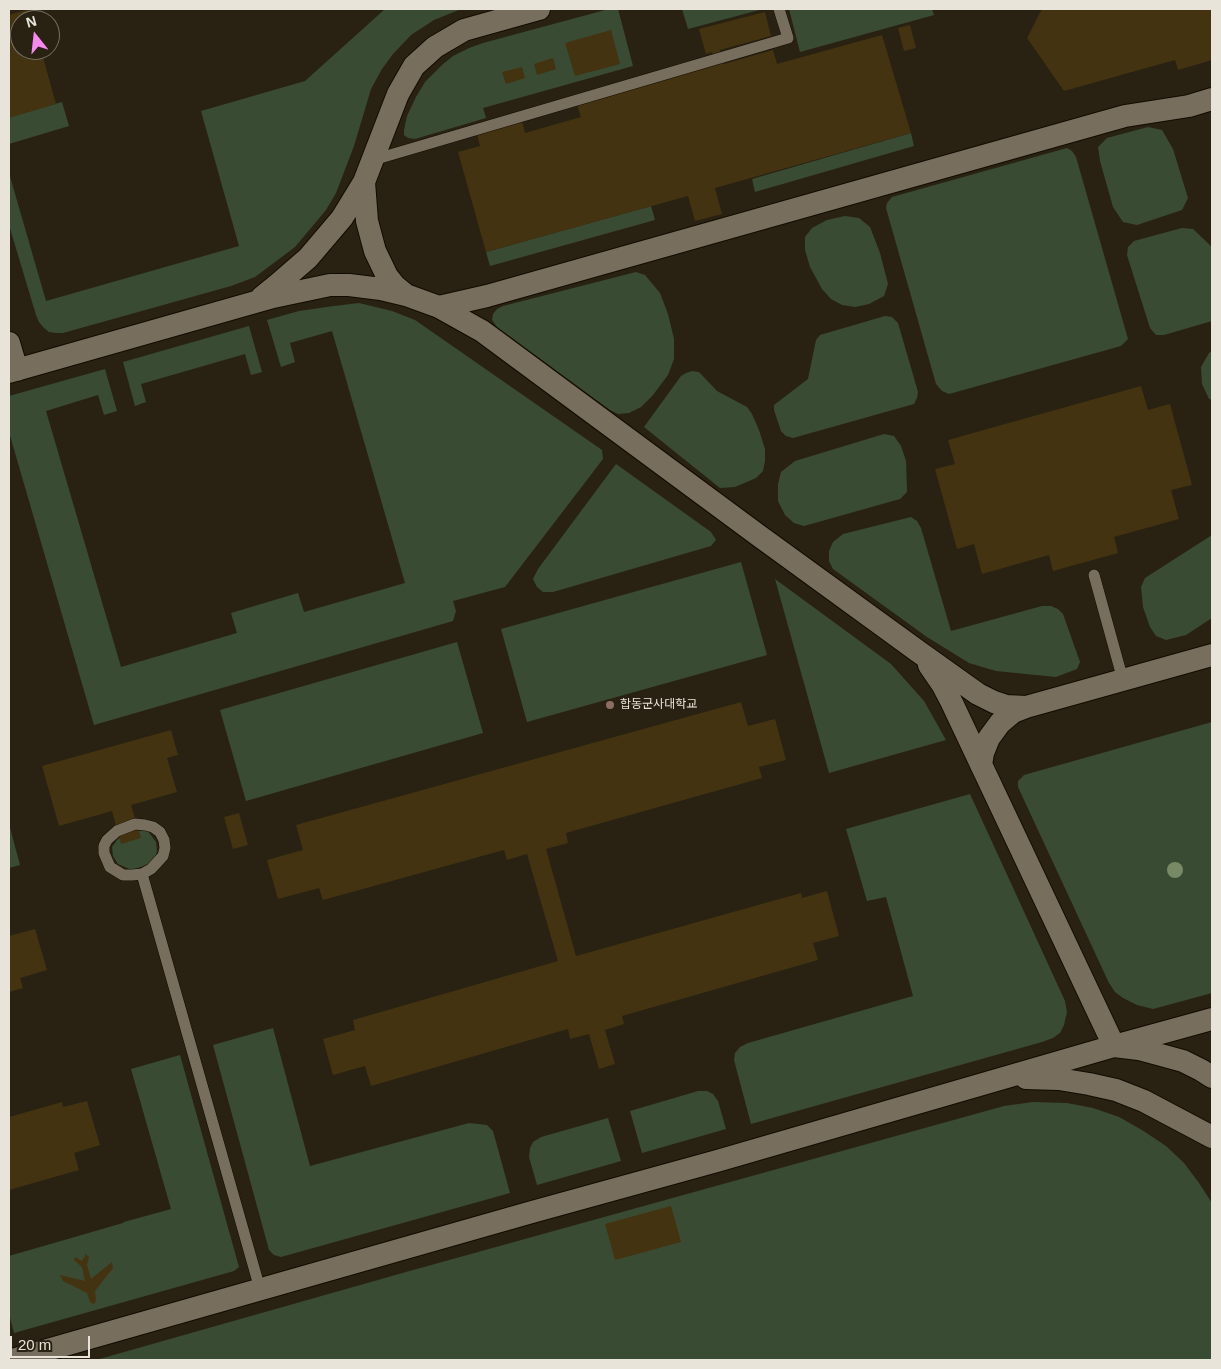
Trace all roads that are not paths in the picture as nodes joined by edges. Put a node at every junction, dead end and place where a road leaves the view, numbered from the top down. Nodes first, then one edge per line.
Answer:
1 (539, 9) edge
2 (779, 9) edge
3 (1212, 99) edge
4 (373, 160) junction
5 (364, 182) junction
6 (406, 295) junction
7 (487, 296) junction
8 (252, 303) junction
9 (439, 307) junction
10 (482, 332) junction
11 (9, 343) edge
12 (13, 371) edge
13 (1094, 575) dead end
14 (919, 652) junction
15 (1212, 655) edge
16 (1124, 680) junction
17 (1026, 707) junction
18 (981, 765) junction
19 (142, 874) junction
20 (1212, 1019) edge
21 (1114, 1046) junction
22 (1212, 1077) edge
23 (1002, 1078) junction
24 (1212, 1137) edge
25 (260, 1290) junction
26 (12, 1360) edge

1 - 4 street
2 - 4 lane
3 - 7 street
4 - 5 street
5 - 6 street
5 - 8 street
6 - 8 street
6 - 9 street
7 - 9 street
7 - 10 street
8 - 12 street
9 - 10 street
10 - 14 street
11 - 12 street
13 - 16 lane
14 - 17 street
14 - 18 street
15 - 16 street
16 - 17 street
17 - 18 street
18 - 21 street
19 - 19 lane
19 - 25 lane
20 - 21 street
21 - 22 street
21 - 23 street
23 - 24 street
23 - 25 street
25 - 26 street

